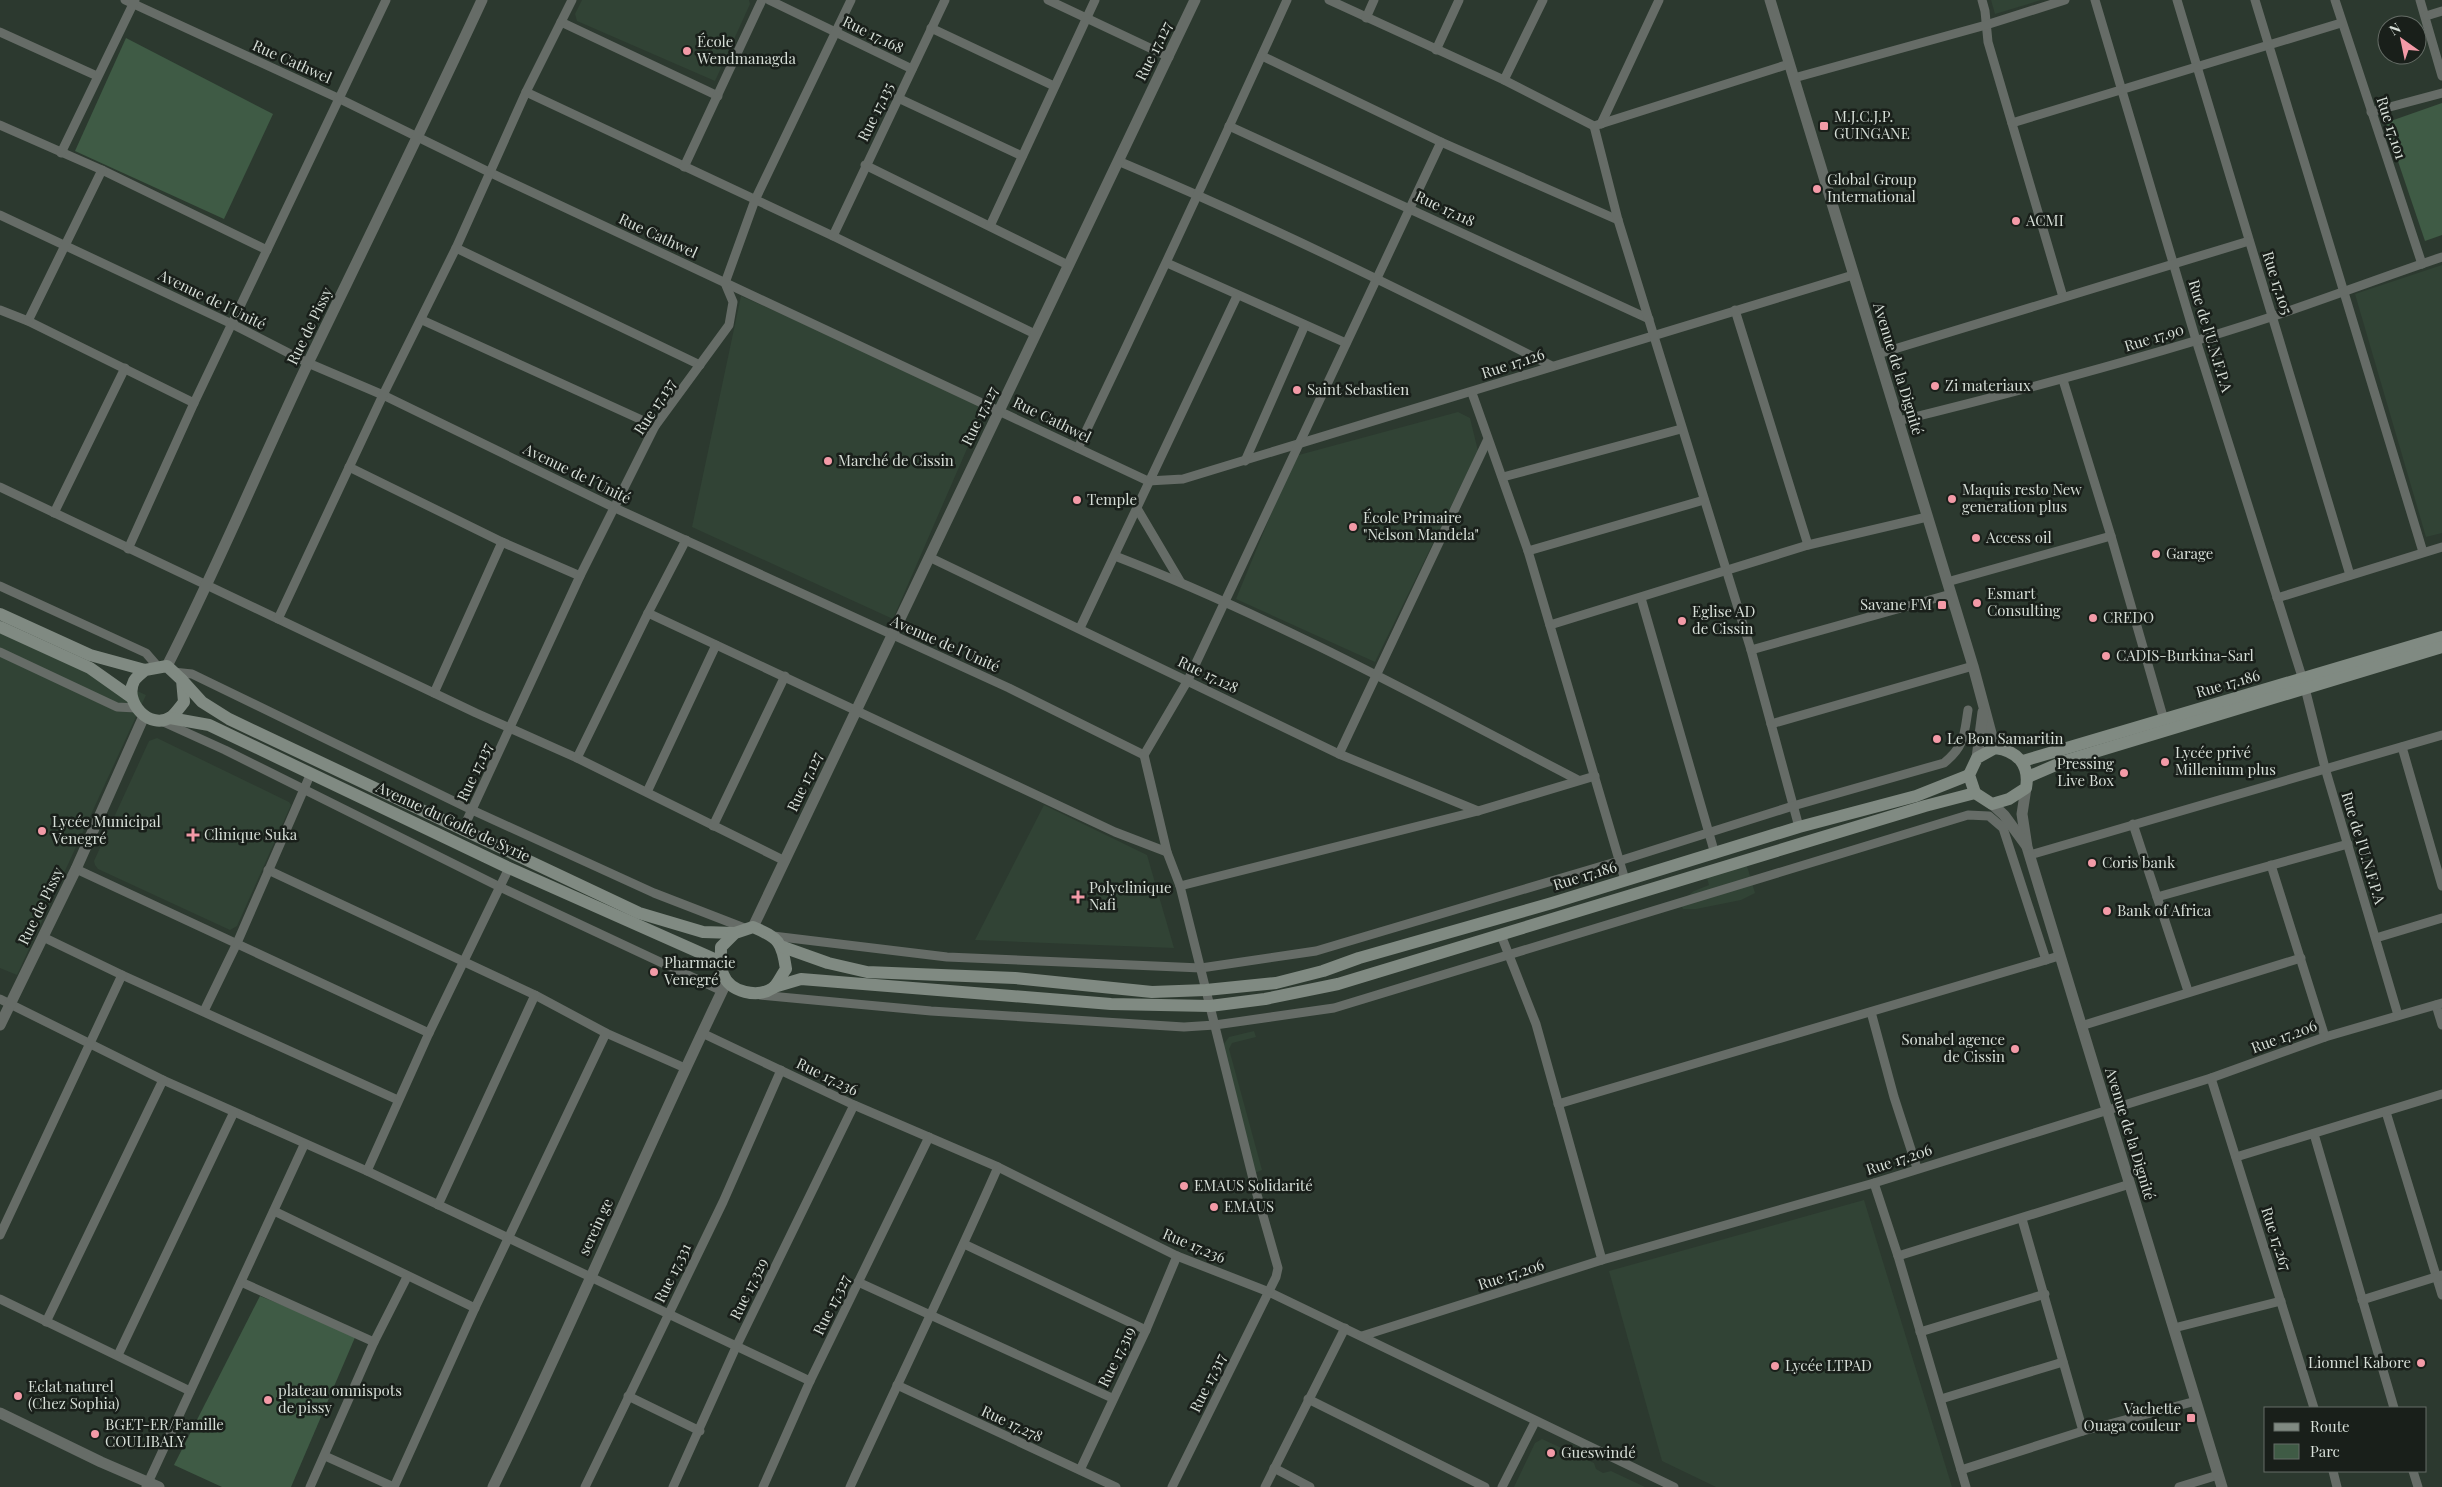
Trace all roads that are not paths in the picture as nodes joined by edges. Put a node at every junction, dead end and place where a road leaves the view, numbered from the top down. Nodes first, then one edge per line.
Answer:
1 (386, 0) edge
2 (482, 0) edge
3 (572, 0) edge
4 (762, 0) edge
5 (769, 0) edge
6 (851, 0) edge
7 (945, 0) edge
8 (1048, 0) edge
9 (1095, 0) edge
10 (1195, 0) edge
11 (1287, 0) edge
12 (1329, 0) edge
13 (1374, 0) edge
14 (1459, 0) edge
15 (1543, 0) edge
16 (1659, 0) edge
17 (1770, 0) edge
18 (1982, 0) edge
19 (2065, 0) edge
20 (2095, 0) edge
21 (2177, 0) edge
22 (2255, 0) edge
23 (2335, 0) edge
24 (2420, 0) edge
25 (131, 1) edge
26 (2442, 11) edge
27 (2426, 15) edge
28 (2427, 16) edge
29 (1086, 18) junction
30 (1366, 18) junction
31 (2427, 20) edge
32 (561, 22) junction
33 (2341, 22) junction
34 (1986, 25) junction
35 (931, 28) junction
36 (0, 32) edge
37 (835, 32) junction
38 (2268, 44) junction
39 (1436, 50) junction
40 (1262, 56) junction
41 (1168, 57) junction
42 (1790, 64) junction
43 (2197, 66) junction
44 (912, 69) junction
45 (97, 76) junction
46 (2442, 76) edge
47 (1794, 78) junction
48 (1504, 80) junction
49 (1054, 86) junction
50 (526, 92) junction
51 (2120, 92) junction
52 (2442, 93) edge
53 (718, 96) junction
54 (898, 98) junction
55 (340, 99) junction
56 (2371, 112) junction
57 (2012, 123) junction
58 (0, 125) edge
59 (1597, 125) junction
60 (1229, 126) junction
61 (418, 138) junction
62 (1441, 142) junction
63 (61, 153) junction
64 (1022, 156) junction
65 (1118, 161) junction
66 (865, 165) junction
67 (684, 167) junction
68 (102, 170) junction
69 (491, 173) junction
70 (1196, 194) junction
71 (755, 200) junction
72 (1410, 208) junction
73 (0, 215) edge
74 (1618, 220) junction
75 (990, 226) junction
76 (833, 236) junction
77 (2248, 241) junction
78 (64, 245) junction
79 (456, 248) junction
80 (267, 250) junction
81 (2442, 257) edge
82 (1167, 263) junction
83 (2174, 264) junction
84 (2422, 264) junction
85 (1068, 265) junction
86 (1853, 275) junction
87 (1378, 278) junction
88 (726, 282) junction
89 (2344, 291) junction
90 (1237, 296) junction
91 (2063, 297) junction
92 (0, 310) edge
93 (1735, 310) junction
94 (2273, 316) junction
95 (1648, 319) junction
96 (422, 320) junction
97 (28, 321) junction
98 (232, 324) junction
99 (1305, 326) junction
100 (1035, 334) junction
101 (1653, 337) junction
102 (2196, 340) junction
103 (1346, 343) junction
104 (1878, 354) junction
105 (308, 363) junction
106 (700, 365) junction
107 (1552, 366) junction
108 (125, 368) junction
109 (2063, 380) junction
110 (1472, 393) junction
111 (383, 395) junction
112 (194, 403) junction
113 (999, 410) junction
114 (1898, 421) junction
115 (655, 426) junction
116 (1681, 430) junction
117 (1487, 441) junction
118 (1298, 444) junction
119 (1078, 448) junction
120 (1245, 461) junction
121 (349, 467) junction
122 (1503, 477) junction
123 (1183, 479) joint
124 (1148, 481) junction
125 (0, 487) edge
126 (1704, 500) junction
127 (615, 508) junction
128 (1138, 510) junction
129 (54, 513) junction
130 (1927, 517) junction
131 (2111, 536) junction
132 (686, 540) junction
133 (502, 542) junction
134 (1808, 545) junction
135 (2442, 547) edge
136 (128, 549) junction
137 (1528, 551) junction
138 (2423, 552) junction
139 (1116, 556) junction
140 (929, 557) junction
141 (1726, 572) junction
142 (2350, 575) junction
143 (580, 576) junction
144 (1180, 581) junction
145 (1947, 582) junction
146 (0, 586) edge
147 (208, 586) junction
148 (1951, 594) junction
149 (1641, 598) junction
150 (2277, 598) junction
151 (1224, 602) junction
152 (648, 613) junction
153 (0, 614) edge
154 (278, 619) junction
155 (1550, 625) junction
156 (0, 626) edge
157 (1080, 628) junction
158 (892, 635) junction
159 (2442, 637) edge
160 (716, 645) junction
161 (2442, 647) edge
162 (1751, 650) junction
163 (0, 652) edge
164 (1973, 666) junction
165 (145, 670) junction
166 (170, 671) junction
167 (784, 676) junction
168 (1377, 676) junction
169 (1188, 680) junction
170 (2304, 684) junction
171 (434, 693) junction
172 (1983, 705) junction
173 (137, 707) junction
174 (856, 709) junction
175 (1968, 710) dead end
176 (164, 719) junction
177 (2164, 720) junction
178 (1771, 724) junction
179 (511, 728) junction
180 (2442, 735) edge
181 (1995, 748) junction
182 (2402, 748) junction
183 (1339, 754) junction
184 (1144, 755) junction
185 (577, 758) junction
186 (1977, 758) junction
187 (2023, 761) junction
188 (2325, 768) junction
189 (311, 773) junction
190 (1970, 775) junction
191 (1595, 776) junction
192 (1578, 780) junction
193 (2027, 782) junction
194 (304, 789) junction
195 (646, 792) junction
196 (1975, 793) junction
197 (1992, 804) junction
198 (1793, 806) junction
199 (472, 810) junction
200 (1478, 810) junction
201 (2132, 824) junction
202 (713, 826) junction
203 (1799, 826) junction
204 (462, 831) junction
205 (1708, 833) junction
206 (2348, 844) junction
207 (2028, 851) junction
208 (1167, 852) junction
209 (1715, 854) junction
210 (785, 861) junction
211 (1620, 861) junction
212 (2271, 865) junction
213 (509, 868) junction
214 (76, 869) junction
215 (268, 870) junction
216 (1625, 880) junction
217 (1180, 886) junction
218 (2442, 886) edge
219 (500, 887) junction
220 (2157, 897) junction
221 (2442, 918) edge
222 (745, 930) junction
223 (1501, 935) junction
224 (773, 936) junction
225 (43, 937) junction
226 (2376, 938) junction
227 (237, 943) junction
228 (783, 947) junction
229 (1506, 954) junction
230 (2059, 956) junction
231 (2302, 958) junction
232 (2046, 960) junction
233 (464, 962) junction
234 (721, 962) junction
235 (1201, 968) junction
236 (122, 975) junction
237 (725, 986) junction
238 (774, 987) junction
239 (1206, 990) junction
240 (2188, 991) junction
241 (535, 995) junction
242 (758, 995) junction
243 (5, 1001) edge
244 (2439, 1004) edge
245 (1210, 1006) junction
246 (204, 1011) junction
247 (1871, 1012) junction
248 (2398, 1015) junction
249 (0, 1025) edge
250 (1215, 1025) junction
251 (2442, 1025) edge
252 (2081, 1026) junction
253 (429, 1033) junction
254 (606, 1033) junction
255 (702, 1034) junction
256 (2325, 1037) junction
257 (91, 1043) junction
258 (685, 1068) junction
259 (782, 1070) junction
260 (2211, 1078) junction
261 (163, 1080) junction
262 (2442, 1094) edge
263 (398, 1100) junction
264 (1558, 1104) junction
265 (854, 1105) junction
266 (2107, 1110) junction
267 (234, 1112) junction
268 (2386, 1112) junction
269 (2314, 1134) junction
270 (928, 1137) junction
271 (304, 1145) junction
272 (2236, 1157) junction
273 (998, 1167) junction
274 (1917, 1168) junction
275 (367, 1171) junction
276 (1874, 1183) junction
277 (2130, 1184) junction
278 (438, 1205) junction
279 (274, 1211) junction
280 (2022, 1219) junction
281 (0, 1235) edge
282 (508, 1240) junction
283 (964, 1244) junction
284 (1178, 1256) junction
285 (1898, 1256) junction
286 (1602, 1260) junction
287 (2439, 1276) edge
288 (407, 1277) junction
289 (590, 1277) junction
290 (241, 1282) junction
291 (858, 1282) junction
292 (1269, 1292) junction
293 (2045, 1294) junction
294 (2442, 1295) edge
295 (0, 1299) edge
296 (2281, 1300) junction
297 (2362, 1300) junction
298 (475, 1308) junction
299 (929, 1314) junction
300 (667, 1315) junction
301 (46, 1322) junction
302 (1345, 1328) junction
303 (2174, 1328) junction
304 (1146, 1330) junction
305 (1920, 1332) junction
306 (1362, 1336) junction
307 (374, 1342) junction
308 (736, 1347) junction
309 (118, 1355) junction
310 (2063, 1362) junction
311 (810, 1381) junction
312 (898, 1385) junction
313 (190, 1391) junction
314 (628, 1396) junction
315 (1112, 1398) junction
316 (1308, 1399) junction
317 (1942, 1399) junction
318 (2196, 1400) junction
319 (2314, 1407) edge
320 (2394, 1407) edge
321 (0, 1413) edge
322 (1535, 1422) junction
323 (700, 1430) junction
324 (2083, 1431) junction
325 (325, 1456) junction
326 (1274, 1468) junction
327 (1080, 1470) junction
328 (1961, 1470) junction
329 (2333, 1472) edge
330 (2413, 1472) edge
331 (2218, 1475) junction
332 (147, 1484) edge
333 (160, 1487) edge
334 (310, 1487) edge
335 (394, 1487) edge
336 (494, 1487) edge
337 (585, 1487) edge
338 (673, 1487) edge
339 (763, 1487) edge
340 (850, 1487) edge
341 (1116, 1487) edge
342 (1172, 1487) edge
343 (1265, 1487) edge
344 (1310, 1487) edge
345 (1484, 1487) edge
346 (1502, 1487) edge
347 (1674, 1487) edge
348 (1966, 1487) edge
349 (2179, 1487) edge
350 (2222, 1487) edge
351 (2337, 1487) edge
352 (2418, 1487) edge

1 - 55 street
2 - 61 street, Rue de Pissy
3 - 32 street
4 - 53 street
5 - 37 street, Rue 17.168
6 - 37 street
7 - 35 street, Rue 17.135
8 - 29 street
9 - 29 street
10 - 41 street, Rue 17.127
11 - 40 street
12 - 30 street
13 - 30 street
14 - 39 street
15 - 48 street
16 - 59 street
17 - 42 street, Avenue de la Dignité
18 - 34 street
19 - 34 street
20 - 51 street, Rue de l'U.N.F.P.A
21 - 43 street, Rue 17.105
22 - 38 street
23 - 33 street, Rue 17.101
24 - 27 street
25 - 45 street
25 - 55 street, Rue Cathwel
26 - 28 street
29 - 41 street
29 - 49 street
30 - 39 street
31 - 46 street
32 - 50 street
32 - 53 street
33 - 38 street
33 - 56 street, Rue 17.101
34 - 47 street
34 - 57 street
35 - 44 street, Rue 17.135
35 - 49 street
36 - 45 street
37 - 44 street, Rue 17.168
37 - 71 street
38 - 43 street
38 - 89 street
39 - 48 street
40 - 60 street
40 - 62 street
41 - 65 street, Rue 17.127
42 - 47 street, Avenue de la Dignité
42 - 59 street
43 - 51 street
43 - 77 street, Rue 17.105
44 - 54 street, Rue 17.135
45 - 63 street
47 - 86 street, Avenue de la Dignité
48 - 59 street
49 - 64 street
50 - 67 street
50 - 69 street
51 - 57 street
51 - 83 street, Rue de l'U.N.F.P.A
52 - 56 street
53 - 67 street
54 - 64 street
54 - 66 street, Rue 17.135
55 - 61 street, Rue Cathwel
55 - 80 street
56 - 84 street, Rue 17.101
57 - 91 street
58 - 63 street
59 - 74 street
60 - 70 street
60 - 72 street, Rue 17.118
61 - 69 street, Rue Cathwel
61 - 105 street, Rue de Pissy
62 - 72 street
62 - 74 street
63 - 68 street
64 - 75 street
65 - 70 street
65 - 85 street, Rue 17.127
66 - 75 street
66 - 76 street, Rue 17.135
67 - 71 street
68 - 78 street
68 - 80 street
69 - 79 street
69 - 88 street, Rue Cathwel
70 - 82 street
70 - 87 street
71 - 76 street
71 - 88 street
72 - 87 street
72 - 95 street, Rue 17.118
73 - 78 street, Avenue de l´Unité
74 - 95 street
75 - 85 street
76 - 100 street
77 - 83 street
77 - 94 street, Rue 17.105
78 - 97 street
78 - 98 street, Avenue de l´Unité
79 - 96 street
79 - 106 street
80 - 98 street
81 - 84 street, Rue 17.90
82 - 90 street
82 - 119 street
83 - 91 street
83 - 102 street, Rue de l'U.N.F.P.A
84 - 89 street, Rue 17.90
85 - 100 street, Rue 17.127
86 - 93 street, Rue 17.126
86 - 104 street, Avenue de la Dignité
87 - 103 street
87 - 107 street
88 - 106 street, Rue 17.137
88 - 113 street, Rue Cathwel
89 - 94 street, Rue 17.90
89 - 138 street
90 - 99 street
90 - 124 street
91 - 104 street
92 - 97 street
93 - 101 street, Rue 17.126
93 - 134 street
94 - 102 street, Rue 17.90
94 - 142 street, Rue 17.105
95 - 101 street
96 - 111 street
96 - 115 street
97 - 108 street
98 - 105 street, Avenue de l´Unité
98 - 112 street
99 - 103 street
99 - 120 street
100 - 113 street, Rue 17.127
101 - 107 street, Rue 17.126
101 - 116 street
102 - 109 street, Rue 17.90
102 - 150 street, Rue de l'U.N.F.P.A
103 - 118 street
104 - 114 street, Avenue de la Dignité
105 - 111 street, Avenue de l´Unité
105 - 147 street, Rue de Pissy
106 - 115 street, Rue 17.137
107 - 110 street, Rue 17.126
108 - 112 street
108 - 129 street
109 - 114 street, Rue 17.90
109 - 131 street
110 - 117 street
110 - 118 street, Rue 17.126
111 - 121 street
111 - 127 street, Avenue de l´Unité
112 - 136 street
113 - 119 street, Rue Cathwel
113 - 140 street, Rue 17.127
114 - 130 street, Avenue de la Dignité
115 - 127 street, Rue 17.137
116 - 122 street
116 - 126 street
117 - 122 street
117 - 168 street
118 - 120 street, Rue 17.126
118 - 151 street
119 - 124 street, Rue Cathwel
120 - 123 street, Rue 17.126
121 - 133 street
121 - 154 street
122 - 137 street
123 - 124 street, Rue Cathwel
124 - 128 street
125 - 129 street
126 - 137 street
126 - 141 street
127 - 132 street, Avenue de l´Unité
127 - 143 street, Rue 17.137
128 - 139 street
128 - 144 street
129 - 136 street
130 - 134 street
130 - 145 street, Avenue de la Dignité
131 - 145 street
131 - 177 street
132 - 152 street
132 - 158 street, Avenue de l´Unité
133 - 143 street
133 - 171 street
134 - 141 street
135 - 138 street
136 - 147 street
137 - 155 street
138 - 142 street
139 - 144 street
139 - 157 street
140 - 157 street, Rue 17.128
140 - 158 street, Rue 17.127
141 - 149 street
141 - 162 street
142 - 150 street
143 - 179 street, Rue 17.137
144 - 151 street
145 - 148 street, Avenue de la Dignité
146 - 166 street
147 - 154 street
147 - 166 street, Rue de Pissy
148 - 162 street
148 - 164 street, Avenue de la Dignité
149 - 155 street
149 - 205 street
150 - 170 street, Rue de l'U.N.F.P.A
151 - 168 street
151 - 169 street
152 - 160 street
152 - 185 street
153 - 165 main road
154 - 171 street
155 - 191 street
156 - 173 main road
157 - 169 street, Rue 17.128
158 - 174 street, Rue 17.127
158 - 184 street, Avenue de l´Unité
159 - 170 main road, Rue 17.186
160 - 167 street
160 - 195 street
161 - 170 main road
162 - 178 street
163 - 173 street
164 - 172 street, Avenue de la Dignité
164 - 178 street
165 - 166 main road
165 - 173 main road
166 - 176 main road
166 - 199 street
166 - 204 main road
167 - 174 street
167 - 202 street
168 - 183 street
168 - 192 street
169 - 183 street, Rue 17.128
169 - 184 street
170 - 177 main road, Rue 17.186
170 - 188 street, Rue de l'U.N.F.P.A
170 - 193 main road
171 - 179 street
172 - 181 street, Avenue de la Dignité
172 - 186 street
173 - 176 main road
173 - 214 street, Rue de Pissy
174 - 208 street
174 - 210 street, Rue 17.127
175 - 198 street
176 - 189 main road, Avenue du Golfe de Syrie
176 - 194 street
177 - 187 main road, Rue 17.186
178 - 198 street
179 - 185 street
179 - 199 street, Rue 17.137
180 - 182 street
181 - 186 main road
181 - 187 main road
182 - 188 street
182 - 218 street
183 - 200 street, Rue 17.128
184 - 208 street, Rue 17.317
185 - 195 street
186 - 190 main road
187 - 193 main road
188 - 201 street
188 - 206 street, Rue de l'U.N.F.P.A
189 - 194 street
189 - 213 main road, Avenue du Golfe de Syrie
190 - 196 main road
190 - 203 main road, Rue 17.186
191 - 192 street
191 - 211 street
192 - 200 street
193 - 197 main road
193 - 207 street, Avenue de la Dignité
194 - 215 street
194 - 219 street
195 - 202 street
196 - 197 main road
196 - 223 main road
197 - 207 street
198 - 203 street
198 - 205 street
199 - 204 street, Rue 17.137
199 - 222 street
200 - 217 street
201 - 207 street
201 - 220 street
202 - 210 street
203 - 209 main road, Rue 17.186
204 - 222 main road
205 - 209 street
205 - 211 street
206 - 212 street
206 - 226 street, Rue de l'U.N.F.P.A
207 - 230 street, Avenue de la Dignité
208 - 217 street, Rue 17.317
209 - 216 main road, Rue 17.186
210 - 222 street, Rue 17.127
211 - 216 street
211 - 235 street
212 - 220 street
212 - 231 street
213 - 219 street
213 - 234 main road, Avenue du Golfe de Syrie
214 - 225 street, Rue de Pissy
214 - 227 street
215 - 227 street
215 - 233 street
216 - 239 main road, Rue 17.186
217 - 235 street, Rue 17.317
219 - 233 street
219 - 237 street
220 - 240 street
221 - 226 street
222 - 224 main road
222 - 234 main road
223 - 229 street
223 - 245 main road
224 - 228 main road
224 - 235 street
225 - 236 street
225 - 243 street, Rue de Pissy
226 - 248 street, Rue de l'U.N.F.P.A
227 - 246 street
227 - 253 street
228 - 238 main road
228 - 239 main road, Rue 17.186
229 - 232 street
229 - 250 street
229 - 264 street
230 - 232 street
230 - 252 street, Avenue de la Dignité
231 - 240 street
231 - 256 street
232 - 247 street
233 - 241 street
233 - 253 street
234 - 237 main road
235 - 239 street, Rue 17.317
236 - 246 street
236 - 257 street
237 - 242 main road
237 - 255 street, serein ge
238 - 242 main road
238 - 245 main road
239 - 245 street, Rue 17.317
240 - 252 street
241 - 254 street
241 - 278 street
242 - 250 street
243 - 249 street, Rue de Pissy
243 - 257 street
244 - 248 street, Rue 17.206
244 - 251 street
245 - 250 street, Rue 17.317
246 - 263 street
247 - 264 street
247 - 274 street
248 - 256 street, Rue 17.206
250 - 292 street, Rue 17.317
252 - 266 street, Avenue de la Dignité
253 - 263 street
254 - 258 street
254 - 282 street
255 - 258 street, serein ge
255 - 259 street, Rue 17.236
256 - 260 street, Rue 17.206
257 - 261 street
257 - 281 street
258 - 289 street, serein ge
259 - 265 street, Rue 17.236
259 - 300 street, Rue 17.331
260 - 266 street, Rue 17.206
260 - 272 street, Rue 17.267
261 - 267 street
261 - 301 street
262 - 268 street
263 - 275 street
264 - 286 street
265 - 270 street, Rue 17.236
265 - 308 street, Rue 17.329
266 - 274 street, Rue 17.206
266 - 277 street, Avenue de la Dignité
267 - 271 street
267 - 309 street
268 - 269 street
268 - 287 street
269 - 272 street
269 - 297 street
270 - 273 street, Rue 17.236
270 - 291 street, Rue 17.327
271 - 275 street
271 - 279 street
272 - 296 street, Rue 17.267
273 - 283 street
273 - 284 street, Rue 17.236
274 - 276 street, Rue 17.206
275 - 278 street
276 - 285 street
276 - 286 street, Rue 17.206
277 - 280 street
277 - 303 street, Avenue de la Dignité
278 - 282 street
279 - 288 street
279 - 290 street
280 - 285 street
280 - 293 street
282 - 289 street
282 - 298 street
283 - 299 street
283 - 304 street
284 - 292 street, Rue 17.236
284 - 304 street, Rue 17.319
285 - 305 street
286 - 306 street, Rue 17.206
287 - 294 street
287 - 297 street
288 - 298 street
288 - 307 street
289 - 300 street
289 - 336 street, serein ge
290 - 307 street
290 - 313 street
291 - 299 street
291 - 311 street, Rue 17.327
292 - 302 street, Rue 17.236
292 - 342 street, Rue 17.317
293 - 305 street
293 - 310 street
295 - 301 street
296 - 303 street
296 - 319 street, Rue 17.267
297 - 320 street
298 - 335 street
299 - 312 street
299 - 315 street
300 - 308 street
300 - 314 street, Rue 17.331
301 - 309 street
302 - 306 street, Rue 17.236
302 - 316 street
303 - 318 street, Avenue de la Dignité
304 - 315 street, Rue 17.319
305 - 317 street
306 - 322 street, Rue 17.236
307 - 325 street
308 - 311 street
308 - 323 street, Rue 17.329
309 - 313 street
310 - 317 street
310 - 324 street
311 - 339 street, Rue 17.327
312 - 327 street, Rue 17.278
312 - 340 street
313 - 332 street
314 - 323 street
314 - 337 street, Rue 17.331
315 - 327 street, Rue 17.319
316 - 326 street
316 - 345 street
317 - 328 street
318 - 324 street
318 - 331 street, Avenue de la Dignité
321 - 332 street
322 - 346 street
322 - 347 street, Rue 17.236
323 - 338 street, Rue 17.329
324 - 328 street
325 - 334 street
325 - 335 street
326 - 343 street
326 - 344 street
327 - 341 street, Rue 17.278
328 - 348 street
329 - 351 street
330 - 352 street
331 - 349 street
331 - 350 street, Avenue de la Dignité
332 - 333 street

